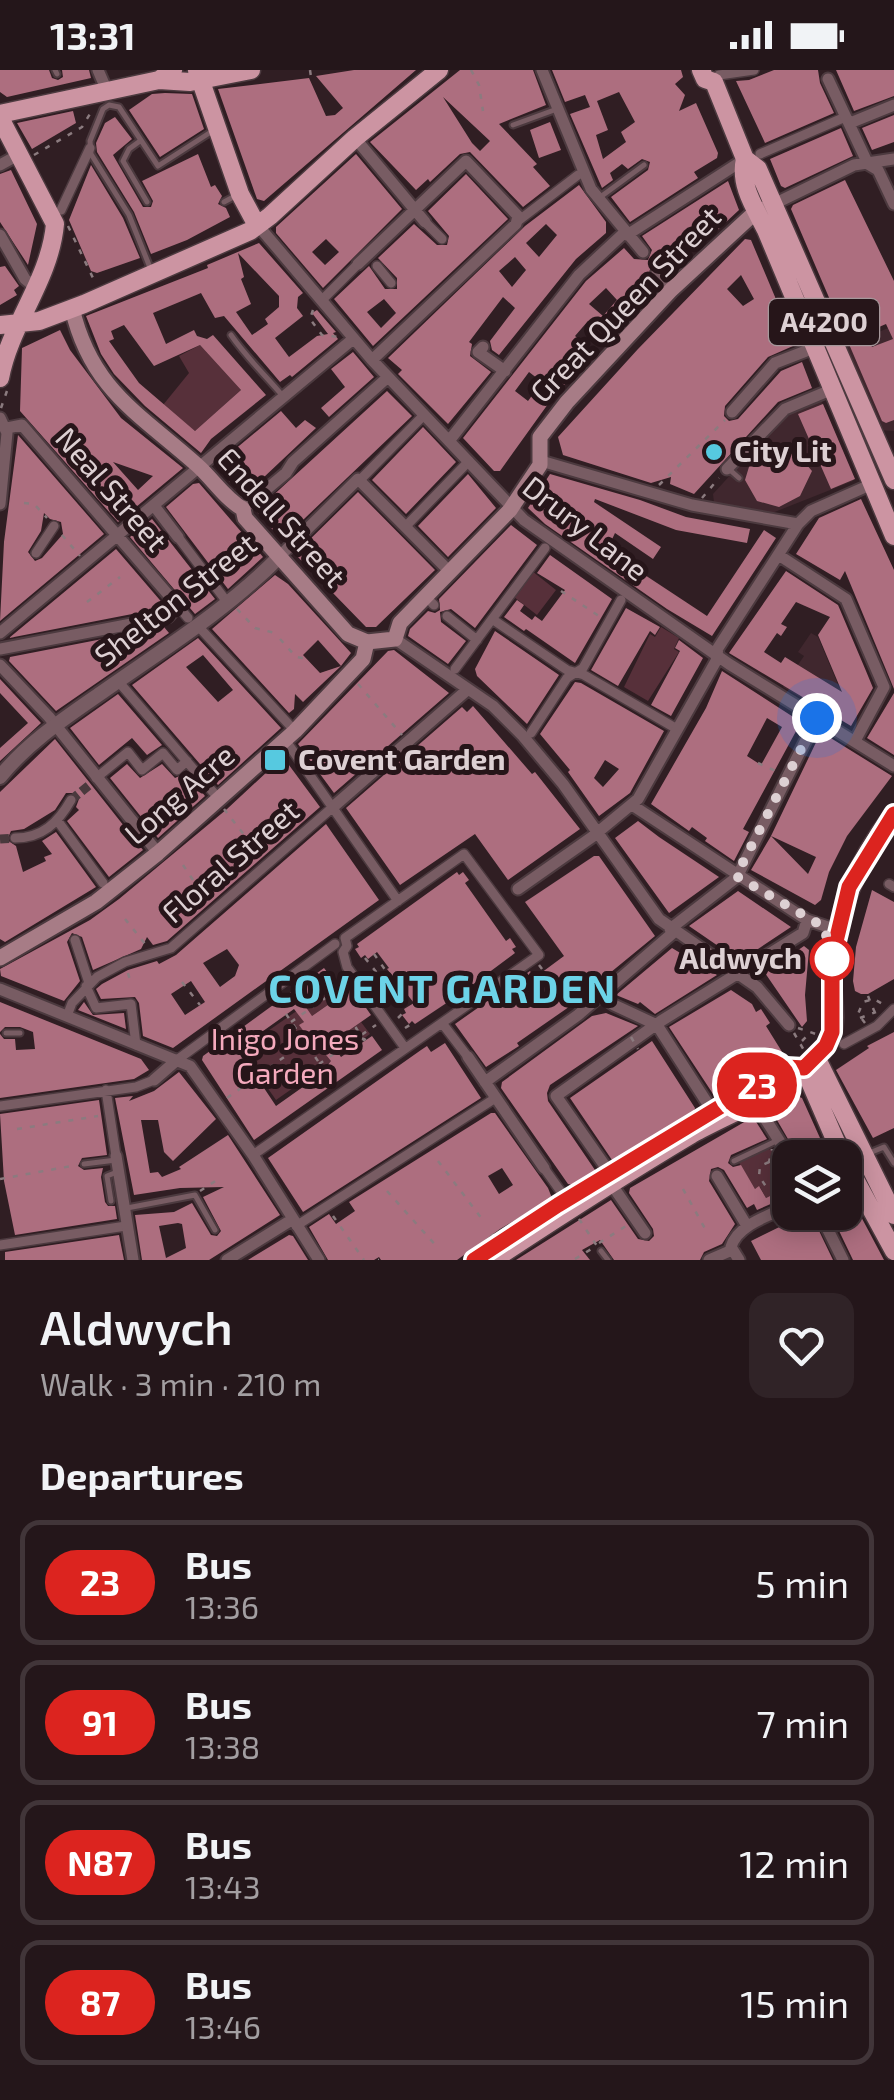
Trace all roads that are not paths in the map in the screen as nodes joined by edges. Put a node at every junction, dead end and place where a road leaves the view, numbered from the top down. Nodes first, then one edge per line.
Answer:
1 (98, 70) edge
2 (251, 70) edge
3 (439, 70) edge
4 (542, 70) edge
5 (754, 70) edge
6 (198, 74) edge
7 (713, 74) edge
8 (166, 75) edge
9 (826, 75) edge
10 (424, 77) edge
11 (108, 98) junction
12 (894, 104) edge
13 (557, 109) junction
14 (846, 120) junction
15 (4, 125) edge
16 (513, 125) dead end
17 (217, 128) junction
18 (355, 138) junction
19 (140, 142) junction
20 (90, 148) junction
21 (26, 155) junction
22 (753, 157) junction
23 (894, 159) edge
24 (868, 164) junction
25 (0, 165) edge
26 (644, 165) dead end
27 (578, 175) dead end
28 (599, 198) junction
29 (147, 202) dead end
30 (894, 204) edge
31 (413, 208) junction
32 (764, 209) junction
33 (61, 210) road end
34 (425, 222) joint
35 (518, 222) junction
36 (251, 226) junction
37 (626, 234) junction
38 (0, 235) edge
39 (442, 239) dead end
40 (643, 252) dead end
41 (362, 260) junction
42 (377, 266) joint
43 (657, 272) dead end
44 (154, 274) junction
45 (391, 283) dead end
46 (36, 288) junction
47 (671, 290) junction
48 (324, 298) dead end
49 (70, 303) junction
50 (21, 323) junction
51 (0, 324) edge
52 (231, 335) dead end
53 (351, 337) junction
54 (824, 344) junction
55 (478, 349) dead end
56 (372, 360) junction
57 (505, 371) junction
58 (388, 377) junction
59 (0, 378) edge
60 (833, 389) junction
61 (284, 398) junction
62 (732, 412) dead end
63 (422, 418) dead end
64 (3, 423) edge
65 (886, 438) edge
66 (449, 441) junction
67 (541, 461) junction
68 (470, 462) junction
69 (204, 463) junction
70 (727, 469) joint
71 (739, 478) dead end
72 (360, 480) junction
73 (894, 480) edge
74 (872, 484) junction
75 (0, 504) edge
76 (155, 506) junction
77 (512, 507) junction
78 (243, 509) junction
79 (894, 516) edge
80 (798, 524) junction
81 (54, 526) dead end
82 (406, 526) junction
83 (118, 536) junction
84 (894, 536) edge
85 (178, 537) joint
86 (545, 548) dead end
87 (36, 553) dead end
88 (279, 556) junction
89 (780, 556) junction
90 (451, 573) junction
91 (621, 600) dead end
92 (178, 606) junction
93 (234, 609) junction
94 (448, 616) dead end
95 (492, 618) junction
96 (197, 626) junction
97 (0, 632) edge
98 (395, 639) junction
99 (476, 640) junction
100 (367, 642) junction
101 (0, 648) edge
102 (717, 655) junction
103 (0, 665) edge
104 (455, 669) dead end
105 (576, 674) junction
106 (118, 681) junction
107 (467, 690) junction
108 (817, 718) junction
109 (55, 726) junction
110 (677, 729) junction
111 (531, 733) dead end
112 (290, 736) junction
113 (854, 741) junction
114 (172, 744) junction
115 (163, 753) junction
116 (186, 761) junction
117 (894, 766) edge
118 (0, 777) edge
119 (95, 780) junction
120 (219, 799) junction
121 (71, 800) tunnel mouth
122 (632, 806) junction
123 (333, 807) junction
124 (894, 814) edge
125 (57, 820) junction
126 (598, 832) junction
127 (16, 838) tunnel mouth
128 (158, 852) junction
129 (736, 876) junction
130 (106, 888) junction
131 (518, 890) joint
132 (398, 901) junction
133 (500, 902) junction
134 (807, 920) junction
135 (72, 930) junction
136 (837, 930) junction
137 (672, 931) junction
138 (0, 958) edge
139 (336, 962) dead end
140 (737, 973) junction
141 (88, 985) junction
142 (0, 990) edge
143 (600, 995) junction
144 (887, 1013) edge
145 (67, 1016) junction
146 (442, 1024) junction
147 (657, 1025) junction
148 (794, 1028) road end
149 (6, 1033) dead end
150 (20, 1033) dead end
151 (831, 1037) junction
152 (136, 1045) junction
153 (404, 1048) junction
154 (468, 1057) joint
155 (177, 1060) junction
156 (810, 1062) junction
157 (154, 1080) joint
158 (486, 1082) junction
159 (106, 1090) junction
160 (494, 1099) junction
161 (754, 1100) junction
162 (0, 1106) edge
163 (713, 1112) junction
164 (777, 1140) edge
165 (844, 1140) edge
166 (772, 1145) edge
167 (862, 1153) tunnel mouth
168 (253, 1154) junction
169 (734, 1161) dead end
170 (117, 1162) junction
171 (894, 1163) edge
172 (84, 1164) road end
173 (544, 1168) joint
174 (862, 1169) tunnel mouth
175 (718, 1176) dead end
176 (611, 1179) junction
177 (862, 1179) edge
178 (564, 1196) dead end
179 (111, 1201) dead end
180 (892, 1206) edge
181 (124, 1208) junction
182 (772, 1214) edge
183 (294, 1222) junction
184 (126, 1226) junction
185 (747, 1226) junction
186 (215, 1230) dead end
187 (828, 1230) edge
188 (646, 1233) dead end
189 (892, 1242) edge
190 (0, 1245) edge
191 (495, 1246) edge
192 (597, 1246) road end
193 (736, 1255) edge
194 (133, 1260) edge
195 (227, 1260) edge
196 (319, 1260) edge
197 (474, 1260) edge
198 (608, 1260) edge
199 (709, 1260) edge
200 (844, 1260) edge

1 - 11 street
2 - 6 main road
3 - 10 main road
4 - 13 street
5 - 7 street
6 - 8 main road
6 - 17 main road
7 - 22 main road, A4200
8 - 11 main road
9 - 14 street
10 - 18 main road
11 - 15 main road
11 - 19 lane
11 - 20 lane
12 - 14 street
13 - 16 lane
13 - 28 street
14 - 22 street
14 - 24 street
15 - 21 main road
17 - 19 lane
17 - 36 main road
18 - 31 street
18 - 36 main road
19 - 29 lane
20 - 33 street
20 - 44 lane
21 - 25 street
21 - 46 main road
22 - 32 main road, A4200
22 - 37 street
23 - 24 street
24 - 30 street
24 - 32 street
26 - 28 lane
27 - 35 street
28 - 37 street
31 - 34 street
31 - 35 street
31 - 41 street
32 - 47 main road, Great Queen Street
32 - 54 main road, A4200
34 - 39 street
35 - 56 street
36 - 44 main road
36 - 53 street, Drury Lane
37 - 40 street
37 - 57 street
38 - 46 street
41 - 42 street
41 - 48 street
42 - 45 street
43 - 47 street
44 - 49 main road
46 - 50 main road
47 - 67 main road, Great Queen Street
49 - 50 main road
49 - 69 main road, Endell Street
50 - 51 main road
50 - 59 main road
52 - 61 lane
53 - 56 street, Drury Lane
53 - 61 street
54 - 60 main road, A4200
54 - 62 street
54 - 65 main road, A4200
55 - 57 street
56 - 58 street, Drury Lane
57 - 66 street
58 - 66 street, Drury Lane
58 - 78 street
60 - 70 street
60 - 74 main road, A4200
60 - 79 main road, A4200
61 - 69 street
63 - 72 street, Shelton Street
64 - 75 street
64 - 83 street, Neal Street
65 - 73 main road, A4200
66 - 68 street, Drury Lane
67 - 77 main road, Great Queen Street
67 - 80 street
68 - 77 street, Drury Lane
68 - 82 street
69 - 76 street
69 - 78 main road, Endell Street
70 - 71 lane
72 - 82 street
72 - 88 street, Shelton Street
74 - 80 street
74 - 84 main road, A4200
76 - 83 street
76 - 85 street
77 - 90 main road
77 - 102 street, Drury Lane
78 - 88 main road, Endell Street
80 - 89 street
81 - 87 street
82 - 90 street
83 - 92 street, Neal Street
83 - 97 street
85 - 93 street
86 - 95 street
88 - 93 street, Shelton Street
88 - 100 main road, Endell Street
89 - 102 street
89 - 113 street
90 - 98 main road
91 - 105 street
92 - 96 street, Neal Street
92 - 101 street
93 - 96 street, Shelton Street
94 - 99 street
95 - 99 street
95 - 105 street
96 - 106 street, Shelton Street
96 - 112 street, Neal Street
98 - 100 main road
98 - 107 street
99 - 104 street
100 - 112 main road, Long Acre
102 - 108 street, Drury Lane
102 - 110 street
103 - 109 street
105 - 110 street
105 - 111 street
106 - 109 street, Shelton Street
106 - 114 street
107 - 123 street, Floral Street
107 - 126 street
108 - 113 street, Drury Lane
108 - 129 street
109 - 118 street, Shelton Street
109 - 119 street
110 - 122 street
112 - 120 main road, Long Acre
112 - 123 street, Neal Street
113 - 117 street, Drury Lane
114 - 115 street
114 - 116 street
115 - 116 street
115 - 119 street
116 - 120 street
119 - 128 street
120 - 128 main road, Long Acre
121 - 125 street
122 - 126 street
122 - 129 street
123 - 132 street, Neal Street
123 - 141 street, Floral Street
124 - 136 main road
125 - 127 street
125 - 130 street
126 - 131 street
126 - 137 street
128 - 130 main road, Long Acre
129 - 134 street
129 - 137 street
130 - 135 main road, Long Acre
131 - 133 street
132 - 133 street
132 - 153 street
133 - 146 street
134 - 136 street
134 - 140 street
135 - 138 main road, Long Acre
135 - 141 street
136 - 151 main road
137 - 140 street
137 - 143 street
139 - 155 street
140 - 147 street
140 - 148 street
141 - 145 street, Floral Street
141 - 152 street
142 - 145 street
143 - 147 street
143 - 158 street
144 - 151 street
145 - 152 street
146 - 153 street
146 - 154 street
147 - 163 street
147 - 176 street
149 - 150 lane
151 - 156 main road
152 - 155 street
153 - 168 street
154 - 158 street
155 - 157 street
155 - 168 street
156 - 161 main road
156 - 163 main road
156 - 165 main road
157 - 159 street
158 - 160 street
159 - 162 street
159 - 170 street
160 - 173 street
160 - 183 street
161 - 164 street
161 - 176 main road
163 - 176 main road
166 - 169 lane
167 - 171 lane
168 - 183 street
170 - 172 lane
170 - 179 lane
170 - 181 street
173 - 178 street
174 - 180 main road
175 - 185 street
176 - 188 street
176 - 191 main road
177 - 189 main road
181 - 184 street
181 - 186 lane
182 - 185 street
183 - 195 street
183 - 196 street
184 - 190 street
184 - 194 street
185 - 193 street
187 - 200 street
191 - 197 main road
192 - 198 lane
193 - 199 street

